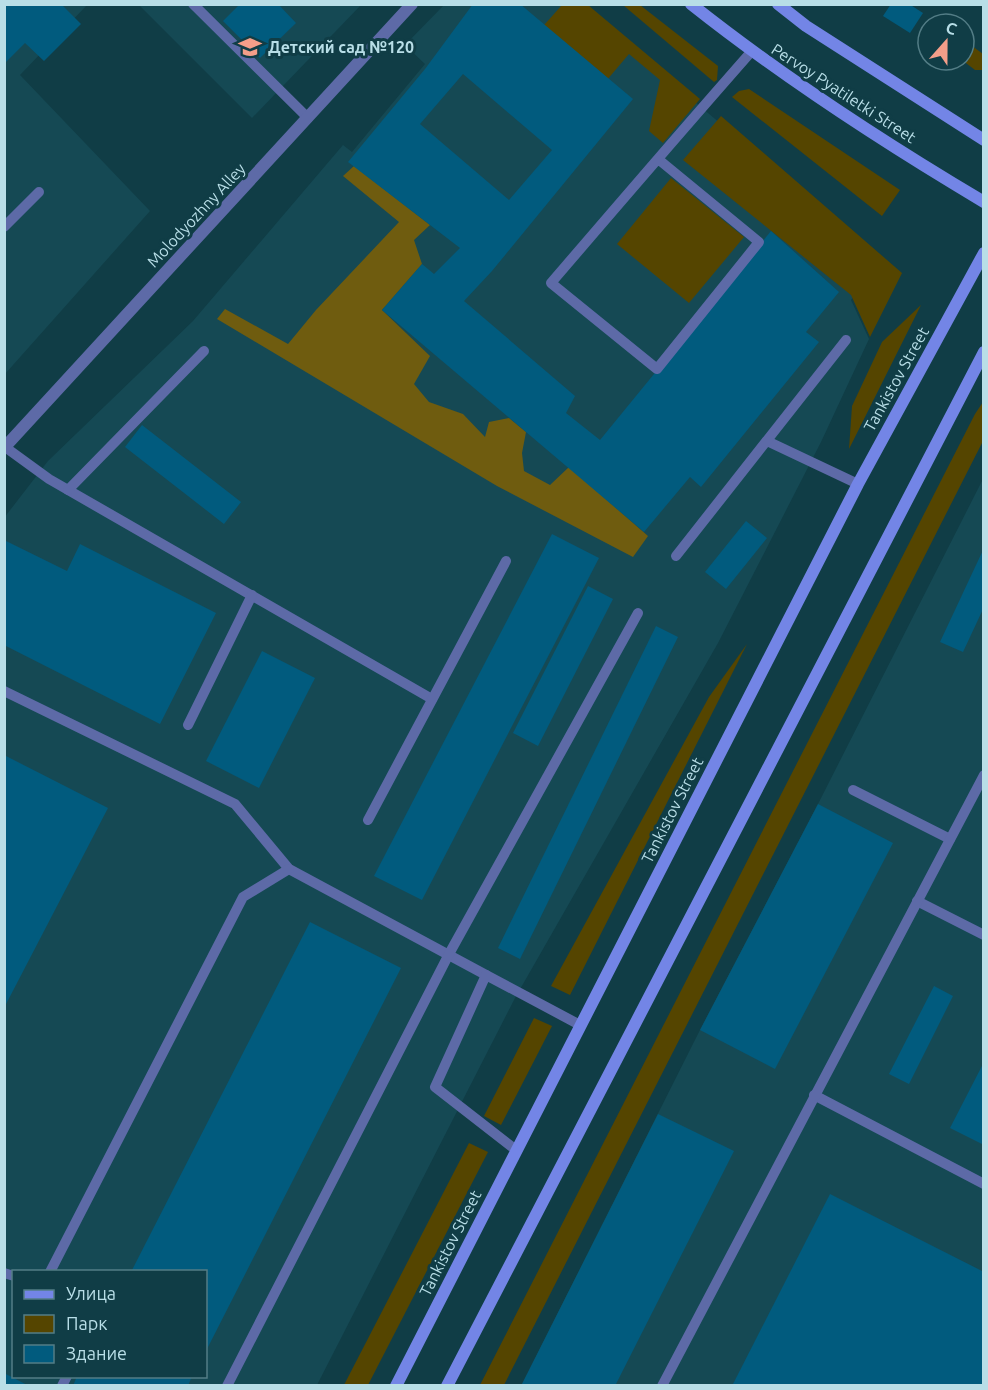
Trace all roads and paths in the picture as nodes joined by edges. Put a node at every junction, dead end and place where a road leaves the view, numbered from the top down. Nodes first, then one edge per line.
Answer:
1 (193, 4) edge
2 (412, 4) edge
3 (691, 4) edge
4 (778, 4) edge
5 (751, 52) junction
6 (308, 118) junction
7 (984, 140) edge
8 (658, 159) junction
9 (39, 192) dead end
10 (984, 202) edge
11 (4, 227) edge
12 (984, 253) edge
13 (846, 340) dead end
14 (204, 351) dead end
15 (983, 356) edge
16 (767, 441) junction
17 (5, 448) edge
18 (858, 484) junction
19 (68, 490) junction
20 (676, 556) dead end
21 (506, 561) dead end
22 (252, 595) junction
23 (638, 613) dead end
24 (4, 691) edge
25 (432, 699) junction
26 (188, 725) dead end
27 (984, 775) edge
28 (853, 790) dead end
29 (368, 820) dead end
30 (950, 839) junction
31 (289, 869) junction
32 (917, 901) junction
33 (984, 935) edge
34 (448, 954) junction
35 (486, 975) junction
36 (580, 1025) junction
37 (814, 1095) junction
38 (516, 1150) junction
39 (984, 1184) edge
40 (51, 1270) edge
41 (227, 1386) edge
42 (396, 1386) edge
43 (447, 1386) edge
44 (662, 1386) edge

1 - 6 lane
2 - 6 street, Molodyozhny Alley
3 - 5 main road, Pervoy Pyatiletki Street
4 - 7 main road
5 - 8 lane
5 - 10 main road, Pervoy Pyatiletki Street
6 - 17 street, Molodyozhny Alley
8 - 8 lane
9 - 11 lane
12 - 18 main road, Tankistov Street
13 - 16 lane
14 - 19 lane
15 - 43 main road
16 - 18 lane
16 - 20 lane
17 - 19 lane
18 - 36 main road, Tankistov Street
19 - 22 lane
21 - 25 lane
22 - 25 lane
22 - 26 lane
23 - 34 lane
24 - 31 lane
25 - 29 lane
27 - 30 lane
28 - 30 lane
30 - 32 lane
31 - 34 lane
31 - 40 lane
32 - 33 lane
32 - 37 lane
34 - 35 lane
34 - 41 lane
35 - 36 lane
35 - 38 lane
36 - 38 main road, Tankistov Street
37 - 39 lane
37 - 44 lane
38 - 42 main road, Tankistov Street

